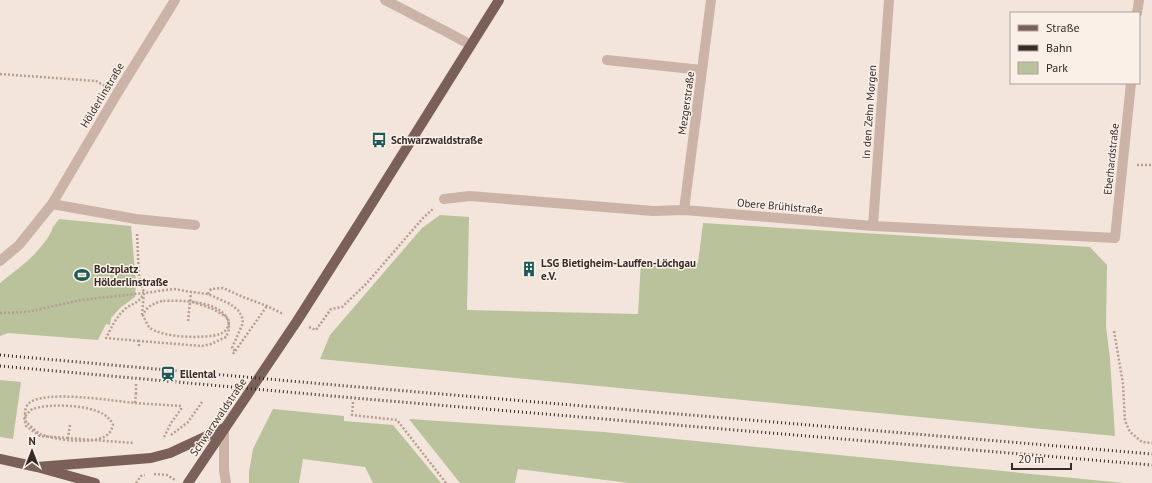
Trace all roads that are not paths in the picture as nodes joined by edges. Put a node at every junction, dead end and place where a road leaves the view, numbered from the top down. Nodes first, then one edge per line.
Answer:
1 (176, 0) edge
2 (385, 0) edge
3 (499, 0) edge
4 (711, 0) edge
5 (889, 0) edge
6 (1139, 0) edge
7 (1137, 12) edge
8 (471, 45) junction
9 (607, 60) dead end
10 (702, 70) junction
11 (1130, 84) edge
12 (444, 199) road end
13 (52, 204) junction
14 (684, 210) junction
15 (195, 225) dead end
16 (873, 226) junction
17 (1115, 238) joint
18 (0, 261) edge
19 (224, 428) junction
20 (0, 459) edge
21 (37, 467) junction
22 (95, 483) edge
23 (188, 483) edge
24 (226, 483) edge

1 - 13 street, Hölderlinstraße
2 - 8 street
3 - 8 main road, Schwarzwaldstraße
4 - 10 street, Mezgerstraße
5 - 16 street, In den Zehn Morgen
6 - 7 street
8 - 19 main road, Schwarzwaldstraße
9 - 10 street
10 - 14 street, Mezgerstraße
11 - 17 street, Eberhardstraße
12 - 14 street, Obere Brühlstraße
13 - 15 street
13 - 18 street, Hölderlinstraße
14 - 16 street, Obere Brühlstraße
16 - 17 street, Obere Brühlstraße
19 - 21 main road
19 - 23 main road, Schwarzwaldstraße
19 - 24 street
20 - 21 main road
21 - 22 main road

